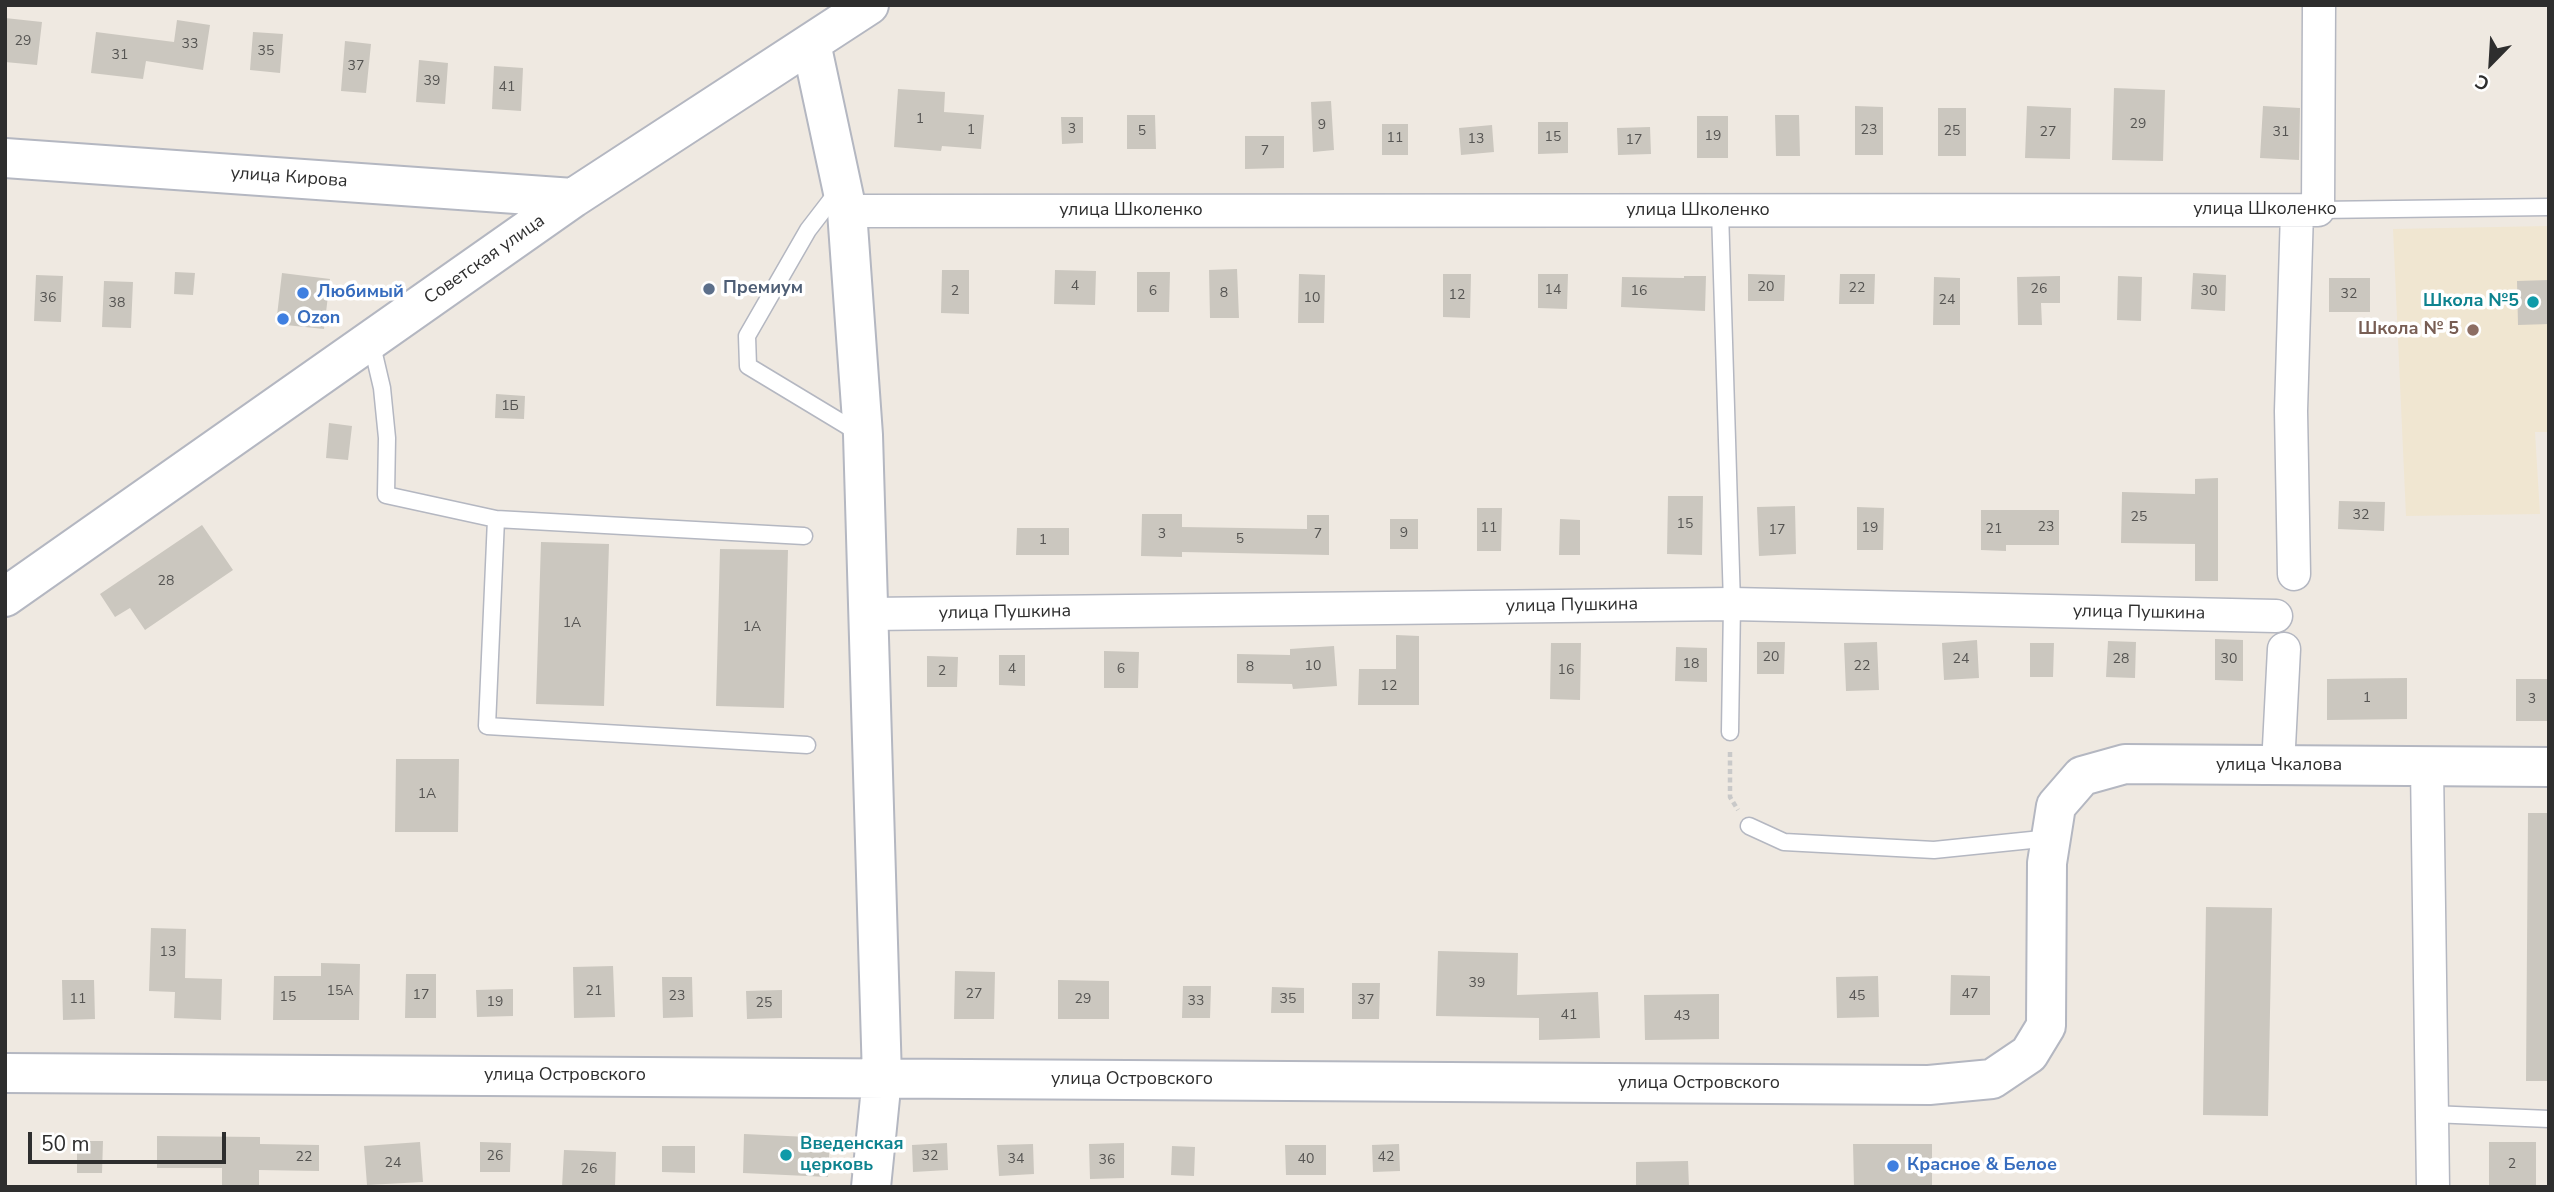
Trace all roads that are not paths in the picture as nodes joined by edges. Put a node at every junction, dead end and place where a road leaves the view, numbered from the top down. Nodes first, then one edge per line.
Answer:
1 (869, 5) edge
2 (2319, 5) edge
3 (811, 43) junction
4 (5, 158) edge
5 (573, 198) junction
6 (844, 198) junction
7 (2549, 207) edge
8 (2307, 210) junction
9 (1720, 211) junction
10 (371, 341) junction
11 (863, 435) junction
12 (496, 519) junction
13 (804, 536) dead end
14 (2294, 574) dead end
15 (8, 590) edge
16 (1732, 604) junction
17 (869, 614) junction
18 (2276, 617) dead end
19 (2284, 649) dead end
20 (1730, 732) road end
21 (807, 745) dead end
22 (2278, 766) junction
23 (2427, 766) junction
24 (2549, 767) edge
25 (1749, 826) road end
26 (2051, 838) junction
27 (5, 1073) edge
28 (882, 1078) junction
29 (2432, 1114) junction
30 (2549, 1119) edge
31 (871, 1187) edge
32 (2433, 1187) edge

1 - 3 street, Советская улица
2 - 8 street
3 - 5 street, Советская улица
3 - 6 street
4 - 5 street, улица Кирова
5 - 10 street, Советская улица
6 - 9 street, улица Школенко
6 - 11 street
6 - 11 lane
7 - 8 lane, улица Школенко
8 - 9 street, улица Школенко
8 - 14 street
9 - 16 lane
10 - 12 lane
10 - 15 street, Советская улица
11 - 17 street
12 - 13 lane
12 - 21 lane
16 - 17 street, улица Пушкина
16 - 18 street, улица Пушкина
16 - 20 lane
17 - 28 street
19 - 22 street
22 - 23 street, улица Чкалова
22 - 26 street, улица Чкалова
23 - 24 street, улица Чкалова
23 - 29 street
25 - 26 lane
26 - 28 street, улица Островского
27 - 28 street, улица Островского
28 - 31 street
29 - 30 lane
29 - 32 street

